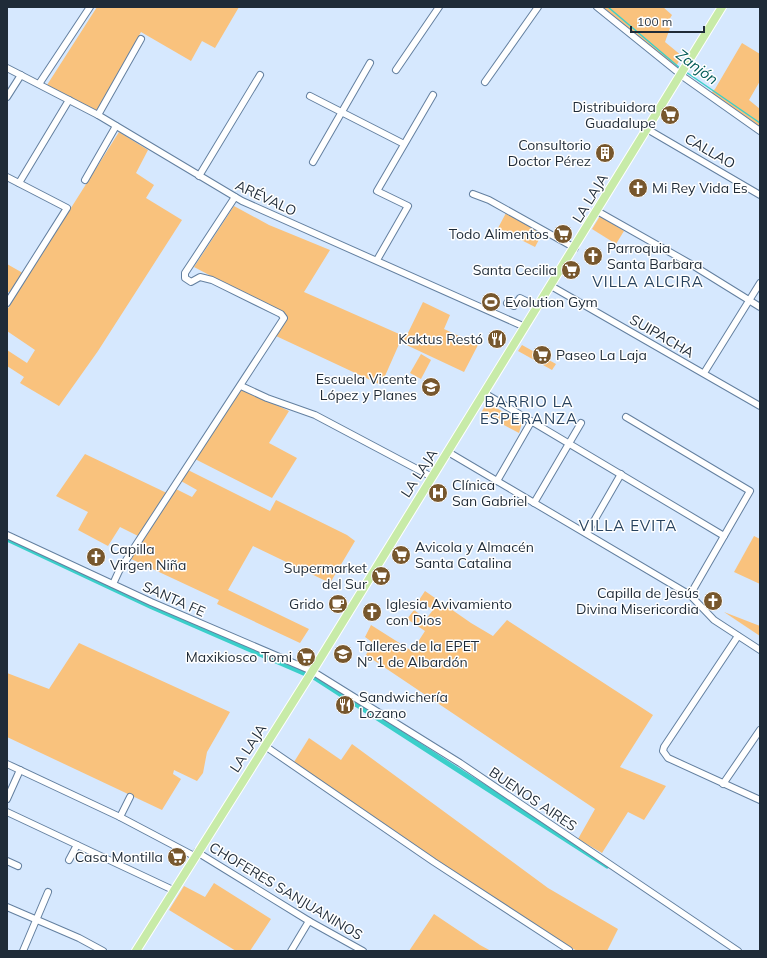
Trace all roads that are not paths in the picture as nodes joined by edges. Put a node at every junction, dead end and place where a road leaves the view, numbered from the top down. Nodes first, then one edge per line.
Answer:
1 (90, 7) edge
2 (439, 7) edge
3 (538, 7) edge
4 (597, 7) edge
5 (722, 7) edge
6 (141, 39) dead end
7 (370, 63) dead end
8 (7, 68) edge
9 (396, 70) dead end
10 (680, 74) junction
11 (21, 75) junction
12 (260, 75) dead end
13 (485, 82) dead end
14 (39, 84) junction
15 (433, 95) dead end
16 (310, 96) dead end
17 (7, 97) edge
18 (69, 100) junction
19 (341, 112) junction
20 (98, 115) junction
21 (116, 126) junction
22 (647, 129) junction
23 (760, 131) edge
24 (404, 144) junction
25 (313, 162) dead end
26 (199, 176) junction
27 (7, 177) edge
28 (85, 180) dead end
29 (19, 183) junction
30 (473, 194) dead end
31 (760, 195) edge
32 (235, 198) junction
33 (597, 211) junction
34 (575, 248) junction
35 (377, 260) junction
36 (760, 282) edge
37 (551, 286) junction
38 (749, 300) junction
39 (7, 303) edge
40 (507, 303) dead end
41 (538, 307) junction
42 (760, 307) edge
43 (526, 327) junction
44 (704, 373) junction
45 (240, 386) junction
46 (484, 393) junction
47 (760, 406) edge
48 (626, 417) dead end
49 (531, 422) junction
50 (581, 423) dead end
51 (569, 444) junction
52 (448, 452) junction
53 (622, 474) junction
54 (432, 476) junction
55 (497, 481) junction
56 (534, 503) junction
57 (587, 533) junction
58 (7, 535) edge
59 (724, 536) junction
60 (112, 584) junction
61 (690, 595) junction
62 (738, 636) junction
63 (760, 650) edge
64 (310, 674) junction
65 (760, 730) edge
66 (265, 746) junction
67 (7, 764) edge
68 (20, 770) junction
69 (723, 784) junction
70 (130, 797) dead end
71 (7, 799) edge
72 (760, 800) edge
73 (7, 812) edge
74 (120, 817) junction
75 (76, 845) junction
76 (196, 854) junction
77 (69, 860) dead end
78 (7, 861) edge
79 (18, 866) dead end
80 (173, 890) junction
81 (48, 892) dead end
82 (7, 907) edge
83 (36, 919) junction
84 (309, 921) junction
85 (93, 949) edge
86 (569, 950) edge
87 (23, 951) edge
88 (103, 951) edge
89 (136, 951) edge
90 (291, 951) edge
91 (362, 951) edge
92 (738, 951) edge

1 - 14 street
2 - 9 street
3 - 13 street
4 - 10 street
5 - 10 main road, LA LAJA
6 - 20 street
7 - 19 street
8 - 11 street, ARÉVALO
10 - 22 main road, LA LAJA
10 - 23 street
11 - 14 street, ARÉVALO
11 - 17 street
12 - 26 street
14 - 18 street, ARÉVALO
15 - 24 street
16 - 19 street
18 - 20 street, ARÉVALO
18 - 29 street
19 - 24 street
19 - 25 street
20 - 21 street, ARÉVALO
21 - 26 street, ARÉVALO
21 - 28 street
22 - 31 street, CALLAO
22 - 33 main road, LA LAJA
24 - 35 street
26 - 32 street, ARÉVALO
27 - 29 street
29 - 39 street
30 - 34 street
32 - 35 street, ARÉVALO
32 - 45 street
33 - 34 main road, LA LAJA
33 - 38 street
34 - 37 main road, LA LAJA
35 - 43 street, ARÉVALO
36 - 38 street
37 - 41 main road, LA LAJA
37 - 44 street, SUIPACHA
38 - 42 street
38 - 44 street
40 - 41 street
41 - 43 main road, LA LAJA
43 - 46 main road, LA LAJA
44 - 47 street, SUIPACHA
45 - 54 street
45 - 60 street
46 - 49 street
46 - 52 main road, LA LAJA
48 - 59 street
49 - 51 street
49 - 55 street
50 - 51 street
51 - 53 street
51 - 56 street
52 - 54 main road, LA LAJA
52 - 55 street
53 - 57 street
53 - 59 street
54 - 64 main road, LA LAJA
55 - 56 street
56 - 57 street
57 - 61 street
58 - 60 street, SANTA FE
59 - 61 street
60 - 64 street, SANTA FE
61 - 62 street
62 - 63 street
62 - 69 street
64 - 66 main road, LA LAJA
64 - 92 street, BUENOS AIRES
65 - 69 street
66 - 76 main road, LA LAJA
66 - 86 street
67 - 68 street, CHOFERES SANJUANINOS
68 - 71 street
68 - 74 street, CHOFERES SANJUANINOS
69 - 72 street
70 - 74 street
73 - 75 street
74 - 76 street, CHOFERES SANJUANINOS
75 - 77 street
75 - 80 street
76 - 80 main road, LA LAJA
76 - 84 street, CHOFERES SANJUANINOS
78 - 79 street
80 - 89 main road, LA LAJA
81 - 83 street
82 - 83 street
83 - 85 street
83 - 87 street
84 - 90 street
84 - 91 street, CHOFERES SANJUANINOS
85 - 88 street

